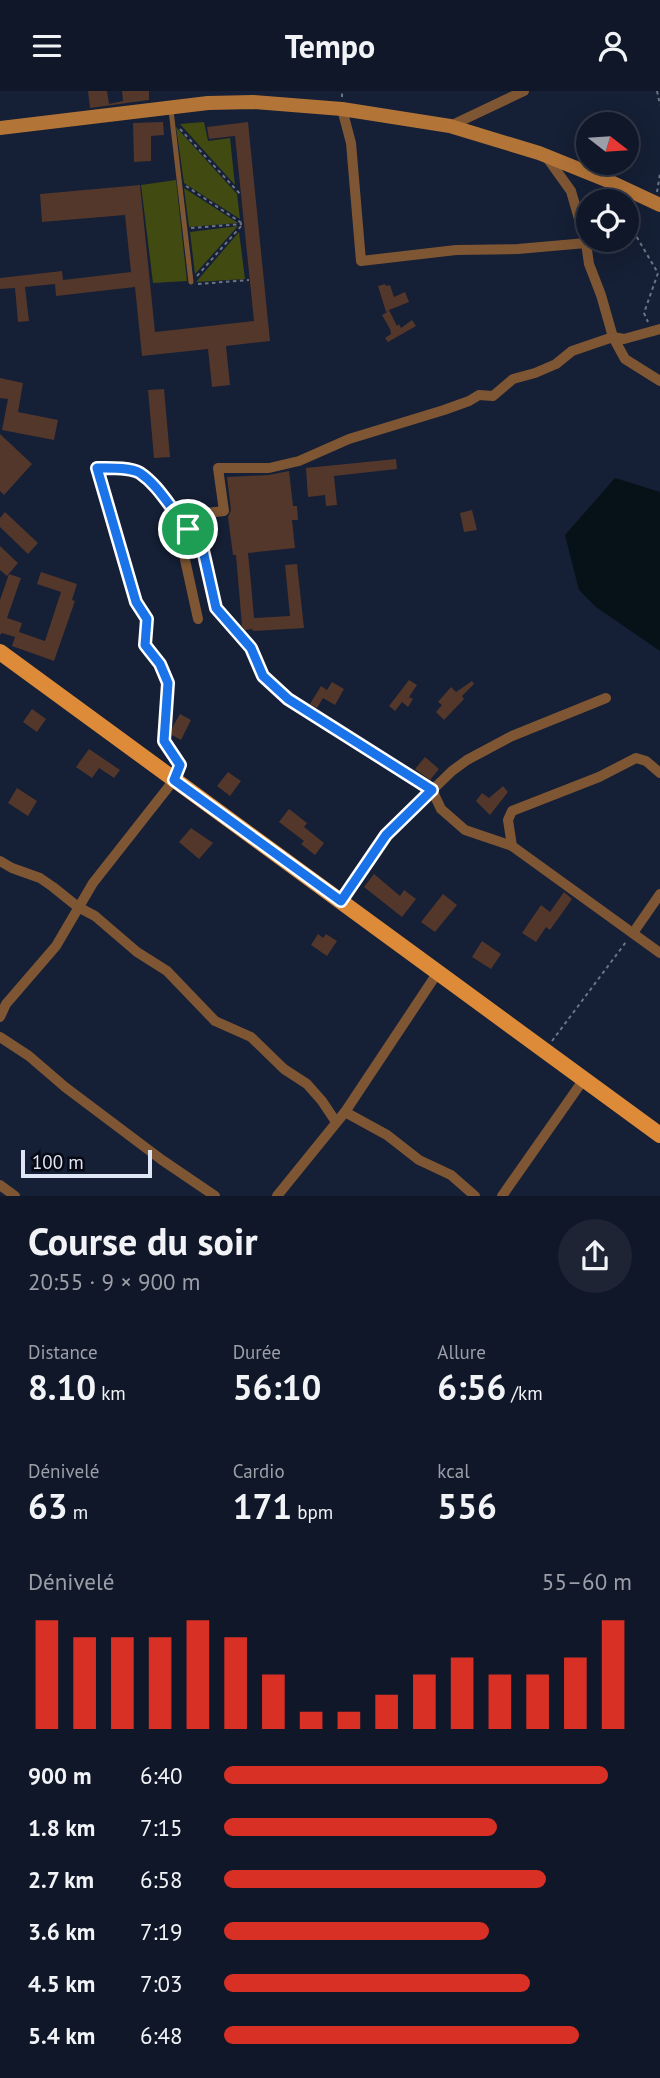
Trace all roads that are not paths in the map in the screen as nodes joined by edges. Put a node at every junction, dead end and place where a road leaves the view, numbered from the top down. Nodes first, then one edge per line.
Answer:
1 (524, 91) edge
2 (207, 97) edge
3 (342, 109) junction
4 (172, 114) junction
5 (450, 126) junction
6 (0, 128) edge
7 (539, 153) junction
8 (656, 204) edge
9 (576, 210) edge
10 (576, 244) edge
11 (587, 252) edge
12 (191, 282) road end
13 (655, 330) edge
14 (613, 337) junction
15 (660, 381) edge
16 (188, 529) junction
17 (198, 619) dead end
18 (0, 652) edge
19 (606, 698) dead end
20 (660, 773) edge
21 (174, 780) junction
22 (432, 790) junction
23 (512, 846) junction
24 (0, 861) edge
25 (660, 894) edge
26 (341, 901) junction
27 (78, 907) junction
28 (633, 933) junction
29 (660, 953) edge
30 (438, 972) junction
31 (0, 1017) edge
32 (0, 1037) edge
33 (584, 1079) junction
34 (345, 1111) junction
35 (336, 1122) junction
36 (660, 1135) edge
37 (0, 1185) edge
38 (15, 1196) edge
39 (215, 1196) edge
40 (277, 1196) edge
41 (475, 1196) edge
42 (502, 1196) edge

1 - 5 street
2 - 3 street
2 - 4 street
3 - 5 street
3 - 10 street
4 - 6 street
4 - 12 lane
5 - 7 street
7 - 8 street
7 - 9 street
11 - 14 street
13 - 14 street
14 - 15 street
14 - 16 street
16 - 17 street
16 - 21 street
16 - 22 street
18 - 21 main road
19 - 22 street
20 - 23 street
21 - 26 main road
21 - 27 street
22 - 23 street
22 - 26 street
23 - 28 street
24 - 27 street
25 - 28 street
26 - 30 main road
27 - 31 street
27 - 35 street
28 - 29 street
30 - 33 main road
30 - 34 street
32 - 39 street
33 - 36 main road
33 - 42 street
34 - 35 street
34 - 41 street
35 - 40 street
37 - 38 street

